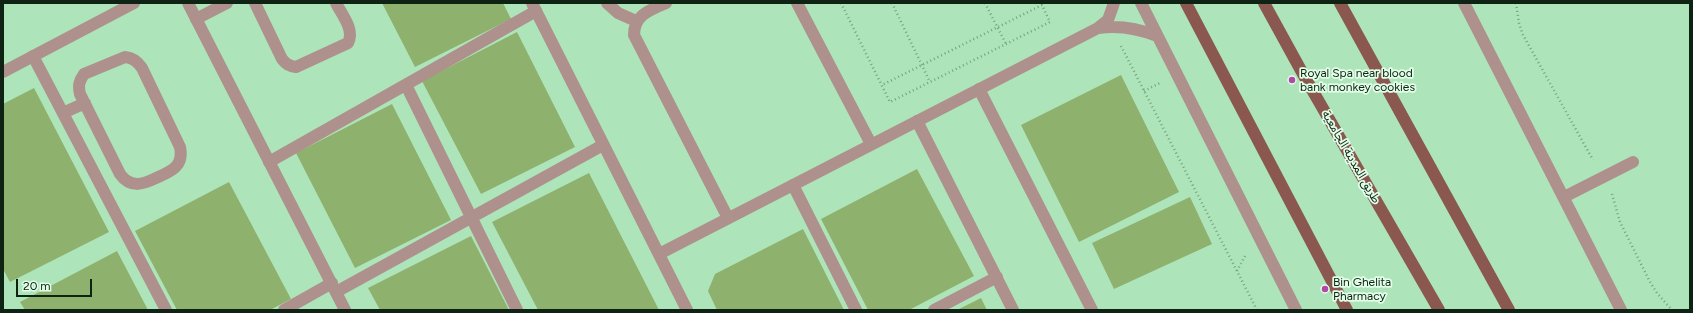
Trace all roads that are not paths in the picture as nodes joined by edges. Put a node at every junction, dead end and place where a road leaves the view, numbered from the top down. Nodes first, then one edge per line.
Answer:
1 (134, 3) edge
2 (188, 3) edge
3 (227, 3) edge
4 (255, 3) edge
5 (336, 3) edge
6 (607, 3) edge
7 (666, 3) edge
8 (797, 3) edge
9 (1114, 3) edge
10 (1141, 3) edge
11 (1186, 3) edge
12 (1264, 3) edge
13 (1340, 3) edge
14 (1464, 3) edge
15 (534, 7) edge
16 (196, 19) junction
17 (636, 21) junction
18 (1098, 28) junction
19 (1157, 36) junction
20 (33, 56) junction
21 (3, 72) edge
22 (406, 85) junction
23 (979, 88) junction
24 (84, 103) junction
25 (63, 113) junction
26 (917, 121) junction
27 (871, 144) junction
28 (603, 145) junction
29 (269, 162) junction
30 (1633, 162) dead end
31 (793, 185) junction
32 (1564, 197) junction
33 (471, 217) junction
34 (728, 218) junction
35 (659, 254) junction
36 (997, 277) junction
37 (334, 288) junction
38 (166, 310) edge
39 (284, 310) edge
40 (345, 310) edge
41 (517, 310) edge
42 (687, 310) edge
43 (856, 310) edge
44 (934, 310) edge
45 (1014, 310) edge
46 (1092, 310) edge
47 (1296, 310) edge
48 (1347, 310) edge
49 (1439, 310) edge
50 (1509, 310) edge
51 (1621, 310) edge

1 - 20 street
2 - 16 street
3 - 16 street
4 - 5 street
6 - 17 street
7 - 17 street
8 - 27 street
9 - 18 street
10 - 19 street
11 - 48 main road
12 - 49 main road, طريق المدينة الجامعية
13 - 50 main road
14 - 32 street
15 - 22 street
15 - 28 street
16 - 29 street
17 - 34 street
18 - 19 street
18 - 23 street
19 - 47 street
20 - 21 street
20 - 25 street
22 - 29 street
22 - 33 street
23 - 26 street
23 - 46 street
24 - 24 street
24 - 25 street
25 - 38 street
26 - 27 street
26 - 36 street
27 - 31 street
28 - 33 street
28 - 35 street
29 - 37 street
30 - 32 street
31 - 34 street
31 - 43 street
32 - 51 street
33 - 37 street
33 - 41 street
34 - 35 street
35 - 42 street
36 - 44 street
36 - 45 street
37 - 39 street
37 - 40 street

